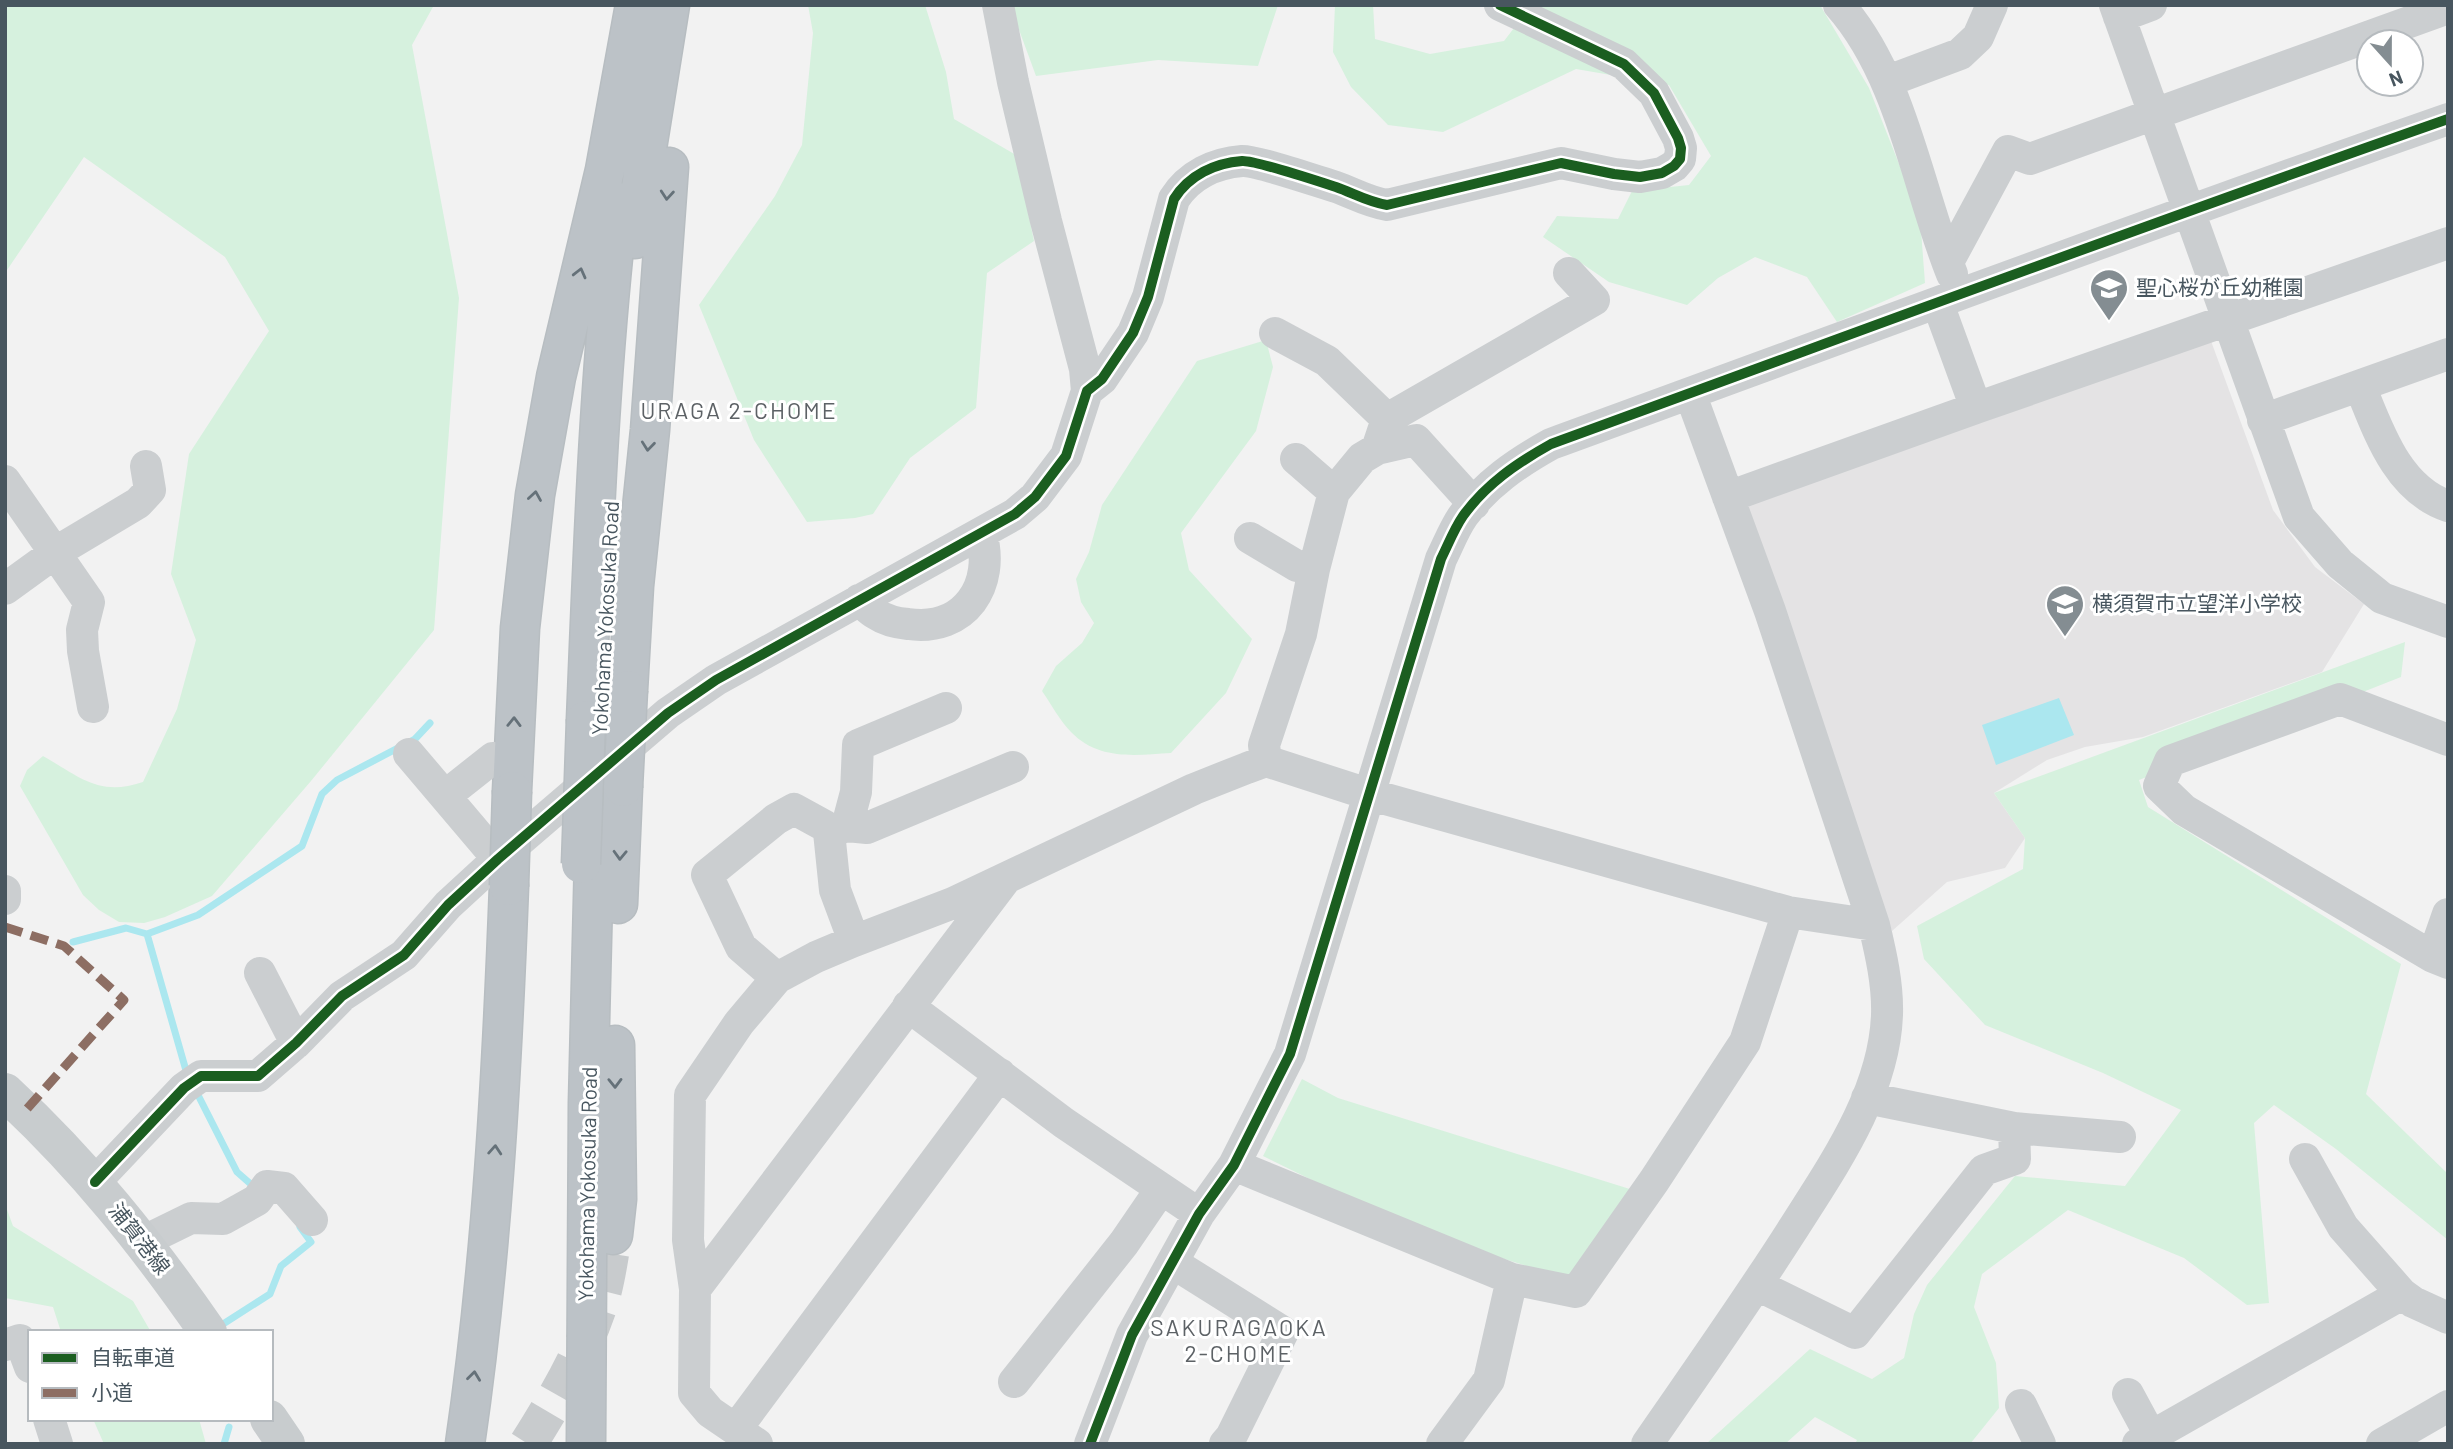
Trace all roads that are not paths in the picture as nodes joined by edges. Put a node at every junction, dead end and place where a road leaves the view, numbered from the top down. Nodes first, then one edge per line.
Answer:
1 (635, 5) edge
2 (649, 5) edge
3 (670, 5) edge
4 (687, 5) edge
5 (998, 5) edge
6 (1500, 5) edge
7 (1839, 5) edge
8 (1992, 5) edge
9 (2151, 5) edge
10 (2448, 8) edge
11 (2117, 11) edge
12 (1888, 81) junction
13 (2154, 114) junction
14 (2448, 118) edge
15 (2188, 209) junction
16 (2448, 243) edge
17 (1948, 262) junction
18 (1569, 273) dead end
19 (1949, 299) junction
20 (2227, 320) junction
21 (1275, 333) dead end
22 (2448, 354) edge
23 (2360, 386) junction
24 (1087, 391) junction
25 (1690, 393) junction
26 (1976, 408) junction
27 (1387, 418) junction
28 (2263, 420) junction
29 (1377, 449) junction
30 (1296, 459) dead end
31 (146, 466) dead end
32 (5, 481) edge
33 (1334, 492) junction
34 (1728, 496) junction
35 (1474, 504) junction
36 (2448, 506) edge
37 (981, 533) junction
38 (1250, 538) dead end
39 (56, 552) junction
40 (1314, 569) junction
41 (5, 589) edge
42 (859, 600) junction
43 (2448, 622) edge
44 (93, 707) dead end
45 (946, 708) dead end
46 (593, 718) junction
47 (2448, 740) edge
48 (409, 754) dead end
49 (493, 758) dead end
50 (1266, 761) junction
51 (1013, 767) dead end
52 (1368, 794) junction
53 (445, 796) junction
54 (838, 829) junction
55 (587, 861) junction
56 (503, 873) junction
57 (1009, 875) junction
58 (5, 891) edge
59 (5, 899) edge
60 (1788, 912) junction
61 (2448, 914) edge
62 (1874, 926) junction
63 (854, 941) junction
64 (2441, 960) edge
65 (260, 973) dead end
66 (777, 978) junction
67 (908, 1006) junction
68 (296, 1043) junction
69 (1000, 1074) junction
70 (5, 1092) edge
71 (1867, 1098) junction
72 (2014, 1128) junction
73 (2120, 1137) dead end
74 (2305, 1159) dead end
75 (1234, 1165) junction
76 (95, 1182) junction
77 (1161, 1189) junction
78 (1199, 1214) junction
79 (312, 1220) dead end
80 (613, 1235) tunnel mouth
81 (142, 1241) junction
82 (1173, 1263) junction
83 (1513, 1279) junction
84 (1757, 1285) junction
85 (695, 1289) junction
86 (2402, 1294) junction
87 (2448, 1318) edge
88 (207, 1330) edge
89 (5, 1345) edge
90 (28, 1361) edge
91 (1014, 1382) dead end
92 (2127, 1394) dead end
93 (2021, 1405) dead end
94 (2448, 1406) edge
95 (270, 1421) edge
96 (746, 1436) edge
97 (2148, 1441) edge
98 (286, 1444) edge
99 (465, 1444) edge
100 (573, 1444) edge
101 (586, 1444) edge
102 (1090, 1444) edge
103 (1225, 1444) edge
104 (1441, 1444) edge
105 (1647, 1444) edge
106 (2040, 1444) edge
107 (2382, 1444) edge

56 -> 1 highway, bridge
2 - 46 highway, Yokohama Yokosuka Road
3 - 46 highway, Yokohama Yokosuka Road
4 -> 80 highway, bridge
5 - 24 street
6 - 24 street
7 - 12 street
8 - 12 street
9 - 11 street
10 - 13 street
11 - 13 street
12 - 17 street
13 - 15 street
13 - 17 street
14 - 15 street
15 - 19 street
15 - 20 street
16 - 20 street
17 - 19 street
18 - 27 street
19 - 25 street
19 - 26 street
20 - 26 street
20 - 28 street
21 - 27 street
22 - 23 street
23 - 28 street
23 - 36 street
24 - 37 street
25 - 34 street
25 - 35 street
26 - 34 street
27 - 29 street
28 - 43 street
29 - 33 street
29 - 35 street
30 - 33 street
31 - 39 street
32 - 39 street
33 - 40 street
34 - 62 street
35 - 52 street
37 - 42 street
37 - 42 street
38 - 40 street
39 - 41 street
39 - 44 street
40 - 50 street
42 - 56 street
45 - 54 street
46 - 55 highway, Yokohama Yokosuka Road
47 - 64 street
48 - 53 street
49 - 53 street
50 - 52 street
50 - 57 street
51 - 54 street
52 - 60 street
52 - 75 street
53 - 56 street
54 - 63 street
54 - 66 street
55 - 100 highway, Yokohama Yokosuka Road
55 - 101 highway, Yokohama Yokosuka Road
56 - 68 street
99 -> 56 highway
57 - 63 street
57 - 67 street
58 - 59 street
60 - 62 street
60 - 83 street
61 - 64 street
62 - 71 street
63 - 66 street
65 - 68 street
66 - 85 street
67 - 69 street
67 - 85 street
68 - 76 street
69 - 77 street
69 - 96 street
70 - 76 main road, 浦賀港線
71 - 72 street
71 - 84 street
72 - 73 street
72 - 84 street
74 - 86 street
75 - 78 street
75 - 83 street
76 - 81 main road, 浦賀港線
77 - 78 street
77 - 91 street
78 - 82 street
79 - 81 street
81 - 88 main road, 浦賀港線
82 - 102 street
82 - 103 street
83 - 104 street
84 - 105 street
85 - 96 street
86 - 87 street
86 - 97 street
89 - 90 street
92 - 97 street
93 - 106 street
94 - 107 street
95 - 98 main road

